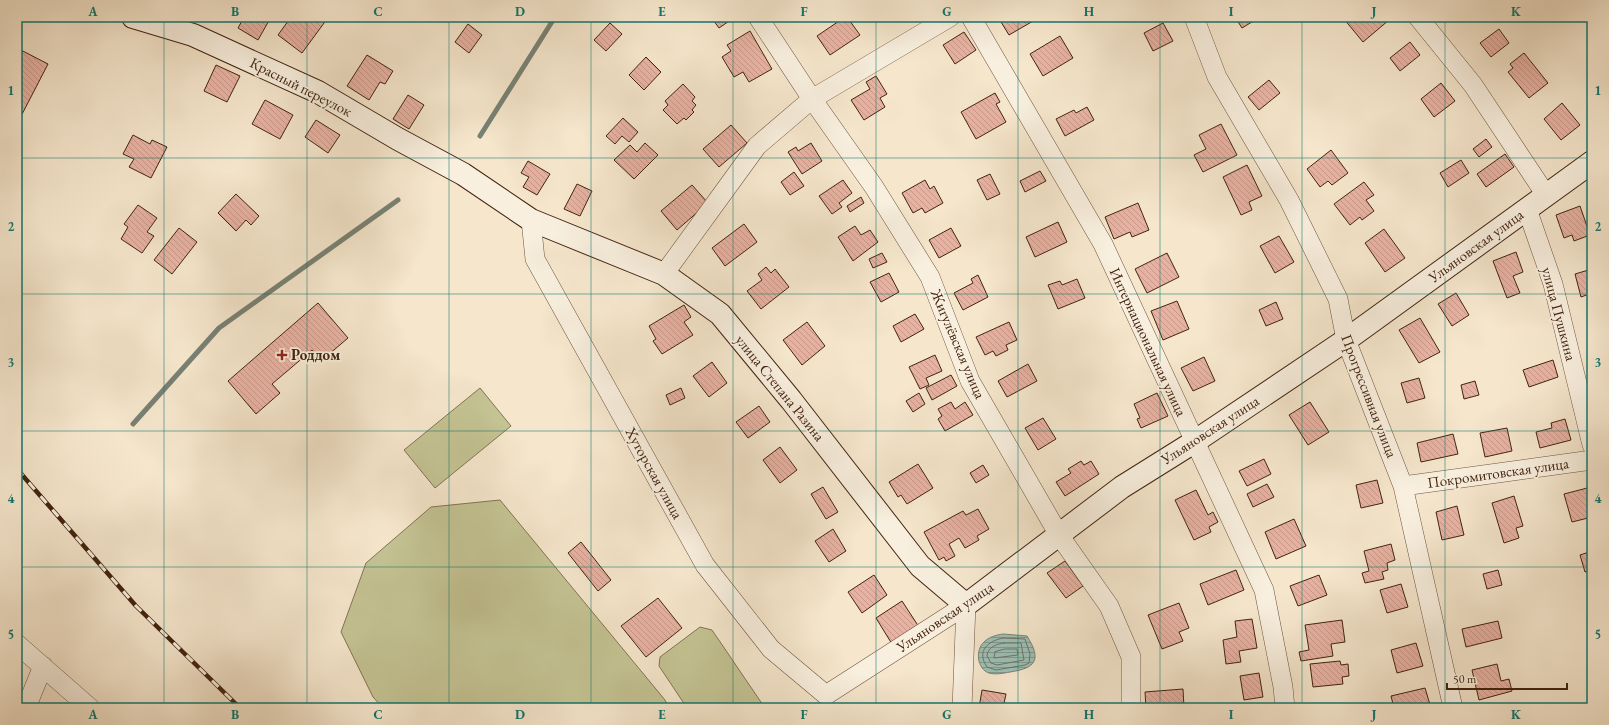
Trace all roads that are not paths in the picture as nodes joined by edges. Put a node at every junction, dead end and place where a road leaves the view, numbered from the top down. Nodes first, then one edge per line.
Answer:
1 (132, 17) edge
2 (758, 17) edge
3 (950, 17) edge
4 (971, 17) edge
5 (1194, 17) edge
6 (1418, 17) edge
7 (812, 99) junction
8 (1592, 162) edge
9 (463, 174) joint
10 (1546, 195) junction
11 (1527, 209) junction
12 (532, 220) junction
13 (664, 274) junction
14 (1346, 340) junction
15 (1194, 442) junction
16 (1592, 444) edge
17 (1592, 460) edge
18 (1403, 486) junction
19 (1059, 536) junction
20 (966, 605) junction
21 (17, 644) edge
22 (43, 666) junction
23 (826, 695) joint
24 (26, 708) edge
25 (90, 708) edge
26 (962, 708) edge
27 (1130, 708) edge
28 (1285, 708) edge
29 (1453, 708) edge

1 - 9 street, Красный переулок
2 - 7 street, Жигулёвская улица
3 - 7 street
4 - 15 street, Интернациональная улица
5 - 14 street, Прогрессивная улица
6 - 10 street
7 - 13 street
7 - 19 street, Жигулёвская улица
8 - 10 street, Ульяновская улица
9 - 12 street, улица Степана Разина
10 - 11 street, Ульяновская улица
11 - 14 street, Ульяновская улица
11 - 16 street, улица Пушкина
12 - 13 street, улица Степана Разина
12 - 23 street, Хуторская улица
13 - 20 street, улица Степана Разина
14 - 15 street, Ульяновская улица
14 - 18 street, Прогрессивная улица
15 - 19 street, Ульяновская улица
15 - 28 street, Интернациональная улица
17 - 18 street, Покромитовская улица
18 - 29 street, Прогрессивная улица
19 - 20 street, Ульяновская улица
19 - 27 street, Жигулёвская улица
20 - 23 street, Ульяновская улица
20 - 26 street
21 - 22 street
22 - 24 street
22 - 25 street

